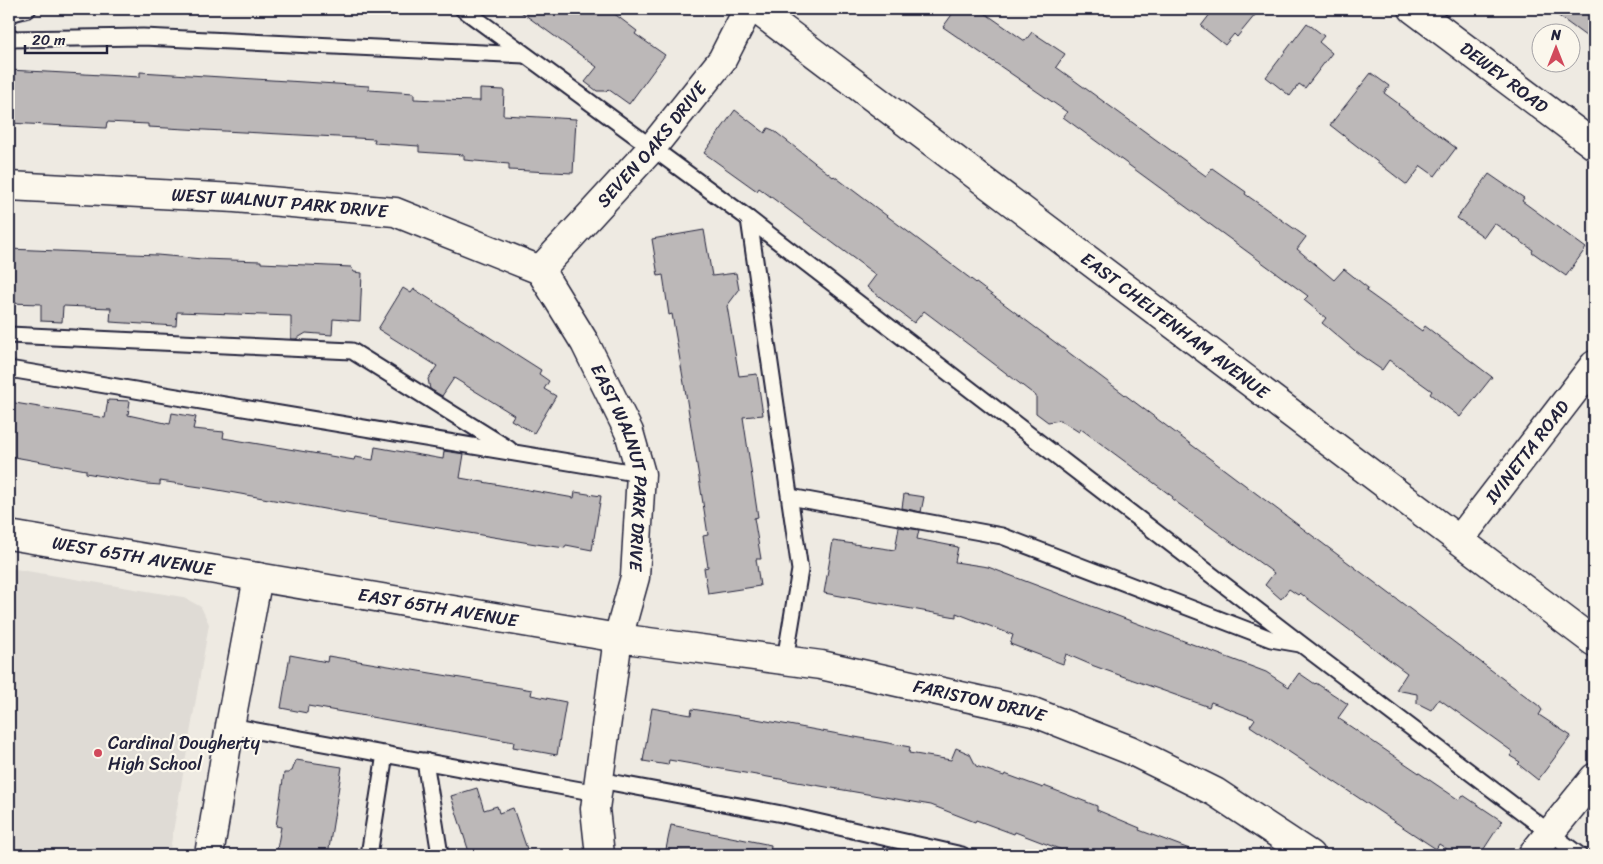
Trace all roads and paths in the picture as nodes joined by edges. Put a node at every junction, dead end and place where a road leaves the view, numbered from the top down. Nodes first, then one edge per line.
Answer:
1 (28, 9) edge
2 (463, 9) edge
3 (748, 9) edge
4 (756, 9) edge
5 (1413, 9) edge
6 (9, 14) edge
7 (9, 39) edge
8 (525, 55) junction
9 (1594, 145) edge
10 (651, 148) junction
11 (9, 186) edge
12 (749, 219) junction
13 (540, 270) junction
14 (9, 335) edge
15 (1594, 365) edge
16 (9, 369) edge
17 (517, 454) junction
18 (641, 474) junction
19 (790, 497) junction
20 (9, 535) edge
21 (1460, 539) junction
22 (258, 577) junction
23 (618, 638) junction
24 (1594, 642) edge
25 (1301, 644) junction
26 (785, 660) junction
27 (230, 726) junction
28 (385, 754) junction
29 (425, 762) junction
30 (1594, 778) edge
31 (598, 787) junction
32 (1550, 834) junction
33 (209, 855) edge
34 (370, 855) edge
35 (440, 855) edge
36 (600, 855) edge
37 (962, 855) edge
38 (1310, 855) edge
39 (1532, 855) edge
40 (1579, 855) edge

1 - 6 lane
2 - 8 lane
3 - 10 main road, SEVEN OAKS DRIVE
4 - 21 main road, EAST CHELTENHAM AVENUE
5 - 9 main road, DEWEY ROAD
7 - 8 lane
8 - 10 lane
10 - 12 lane
10 - 13 main road, SEVEN OAKS DRIVE
11 - 13 main road, WEST WALNUT PARK DRIVE
12 - 19 lane
12 - 25 lane
13 - 18 main road, EAST WALNUT PARK DRIVE
14 - 17 lane
15 - 21 main road, IVINETTA ROAD
16 - 17 lane
17 - 18 lane
18 - 23 main road, EAST WALNUT PARK DRIVE
19 - 25 lane
19 - 26 lane
20 - 22 main road, WEST 65TH AVENUE
21 - 24 main road, EAST CHELTENHAM AVENUE
22 - 23 main road, EAST 65TH AVENUE
22 - 27 main road
23 - 26 main road, FARISTON DRIVE
23 - 31 main road, EAST WALNUT PARK DRIVE
25 - 32 lane
26 - 38 main road, FARISTON DRIVE
27 - 28 lane
27 - 33 main road
28 - 29 lane
28 - 34 lane
29 - 31 lane
29 - 35 lane
30 - 32 main road
31 - 36 main road, EAST WALNUT PARK DRIVE
31 - 37 lane
32 - 39 main road
32 - 40 lane

